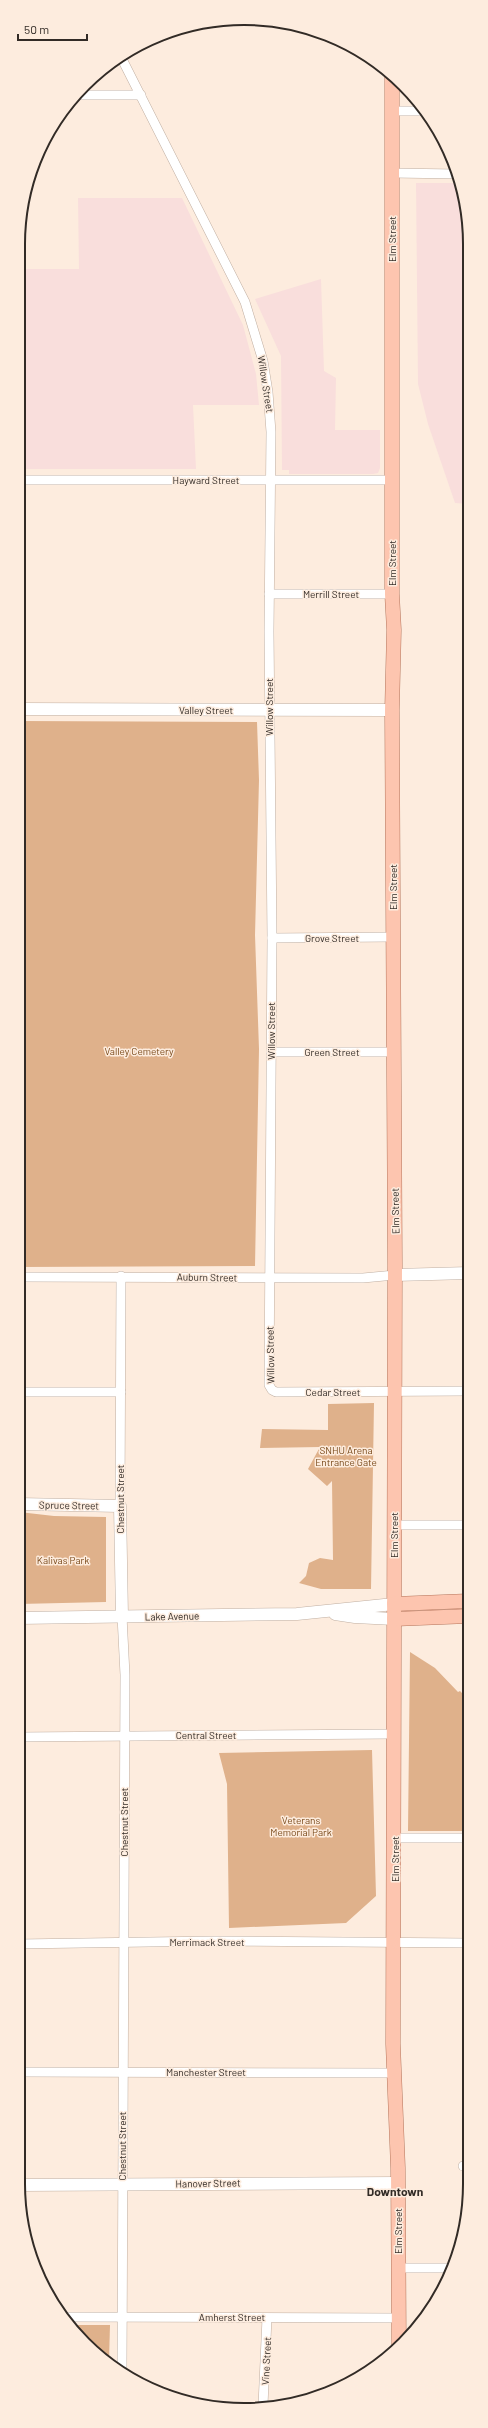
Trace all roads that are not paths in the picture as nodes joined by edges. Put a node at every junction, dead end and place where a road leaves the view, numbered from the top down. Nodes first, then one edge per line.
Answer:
1 (123, 61) edge
2 (392, 83) edge
3 (84, 95) edge
4 (141, 95) junction
5 (392, 111) junction
6 (418, 111) edge
7 (392, 173) junction
8 (451, 174) edge
9 (25, 480) edge
10 (270, 480) junction
11 (392, 480) junction
12 (269, 594) junction
13 (392, 594) junction
14 (25, 709) edge
15 (270, 710) junction
16 (392, 710) junction
17 (393, 937) junction
18 (272, 938) junction
19 (271, 1052) junction
20 (394, 1052) junction
21 (463, 1273) edge
22 (395, 1275) junction
23 (121, 1276) junction
24 (25, 1277) edge
25 (270, 1277) junction
26 (272, 1390) joint
27 (394, 1391) junction
28 (463, 1391) edge
29 (25, 1392) edge
30 (121, 1392) junction
31 (25, 1504) edge
32 (120, 1506) junction
33 (394, 1525) junction
34 (463, 1525) edge
35 (463, 1601) edge
36 (394, 1604) junction
37 (326, 1612) junction
38 (122, 1616) junction
39 (463, 1616) edge
40 (25, 1618) edge
41 (394, 1619) junction
42 (394, 1734) junction
43 (124, 1735) junction
44 (25, 1736) edge
45 (395, 1838) junction
46 (463, 1838) edge
47 (123, 1943) junction
48 (395, 1943) junction
49 (463, 1943) edge
50 (25, 1944) edge
51 (123, 2071) junction
52 (25, 2072) edge
53 (394, 2073) junction
54 (398, 2183) junction
55 (25, 2184) edge
56 (122, 2184) junction
57 (398, 2268) junction
58 (446, 2268) edge
59 (70, 2317) edge
60 (122, 2317) junction
61 (267, 2318) junction
62 (398, 2318) junction
63 (398, 2340) edge
64 (122, 2366) edge
65 (263, 2402) edge

1 - 4 street, Willow Street
2 - 5 main road, Elm Street
3 - 4 street
4 - 10 street, Willow Street
5 - 6 street
5 - 7 main road, Elm Street
7 - 8 street
7 - 11 main road, Elm Street
9 - 10 street, Hayward Street
10 - 11 street, Hayward Street
10 - 12 street, Willow Street
11 - 13 main road, Elm Street
12 - 13 street, Merrill Street
12 - 15 street, Willow Street
13 - 16 main road, Elm Street
14 - 15 street, Valley Street
15 - 16 street, Valley Street
15 - 18 street, Willow Street
16 - 17 main road, Elm Street
17 - 18 street, Grove Street
17 - 20 main road, Elm Street
18 - 19 street, Willow Street
19 - 20 street, Green Street
19 - 25 street, Willow Street
20 - 22 main road, Elm Street
21 - 22 street
22 - 25 street, Auburn Street
22 - 27 main road, Elm Street
23 - 24 street, Auburn Street
23 - 25 street, Auburn Street
23 - 30 street, Chestnut Street
25 - 26 street, Willow Street
26 - 27 street, Cedar Street
27 - 28 street, Cedar Street
27 - 33 main road, Elm Street
29 - 30 street
30 - 32 street, Chestnut Street
31 - 32 street, Spruce Street
32 - 38 street, Chestnut Street
33 - 34 street
33 - 36 main road, Elm Street
35 - 36 main road
36 - 37 street, Lake Avenue
36 - 41 main road, Elm Street
37 - 38 street, Lake Avenue
37 - 41 street, Lake Avenue
38 - 40 street, Lake Avenue
38 - 43 street, Chestnut Street
39 - 41 main road
41 - 42 main road, Elm Street
42 - 43 street, Central Street
42 - 45 main road, Elm Street
43 - 44 street, Central Street
43 - 47 street, Chestnut Street
45 - 46 street
45 - 48 main road, Elm Street
47 - 48 street, Merrimack Street
47 - 50 street, Merrimack Street
47 - 51 street, Chestnut Street
48 - 49 street, Merrimack Street
48 - 53 main road, Elm Street
51 - 52 street, Manchester Street
51 - 53 street, Manchester Street
51 - 56 street, Chestnut Street
53 - 54 main road, Elm Street
54 - 56 street, Hanover Street
54 - 57 main road, Elm Street
55 - 56 street, Hanover Street
56 - 60 street, Chestnut Street
57 - 58 street
57 - 62 main road, Elm Street
59 - 60 street, Amherst Street
60 - 61 street, Amherst Street
60 - 64 street, Chestnut Street
61 - 62 street, Amherst Street
61 - 65 street, Vine Street
62 - 63 main road, Elm Street

